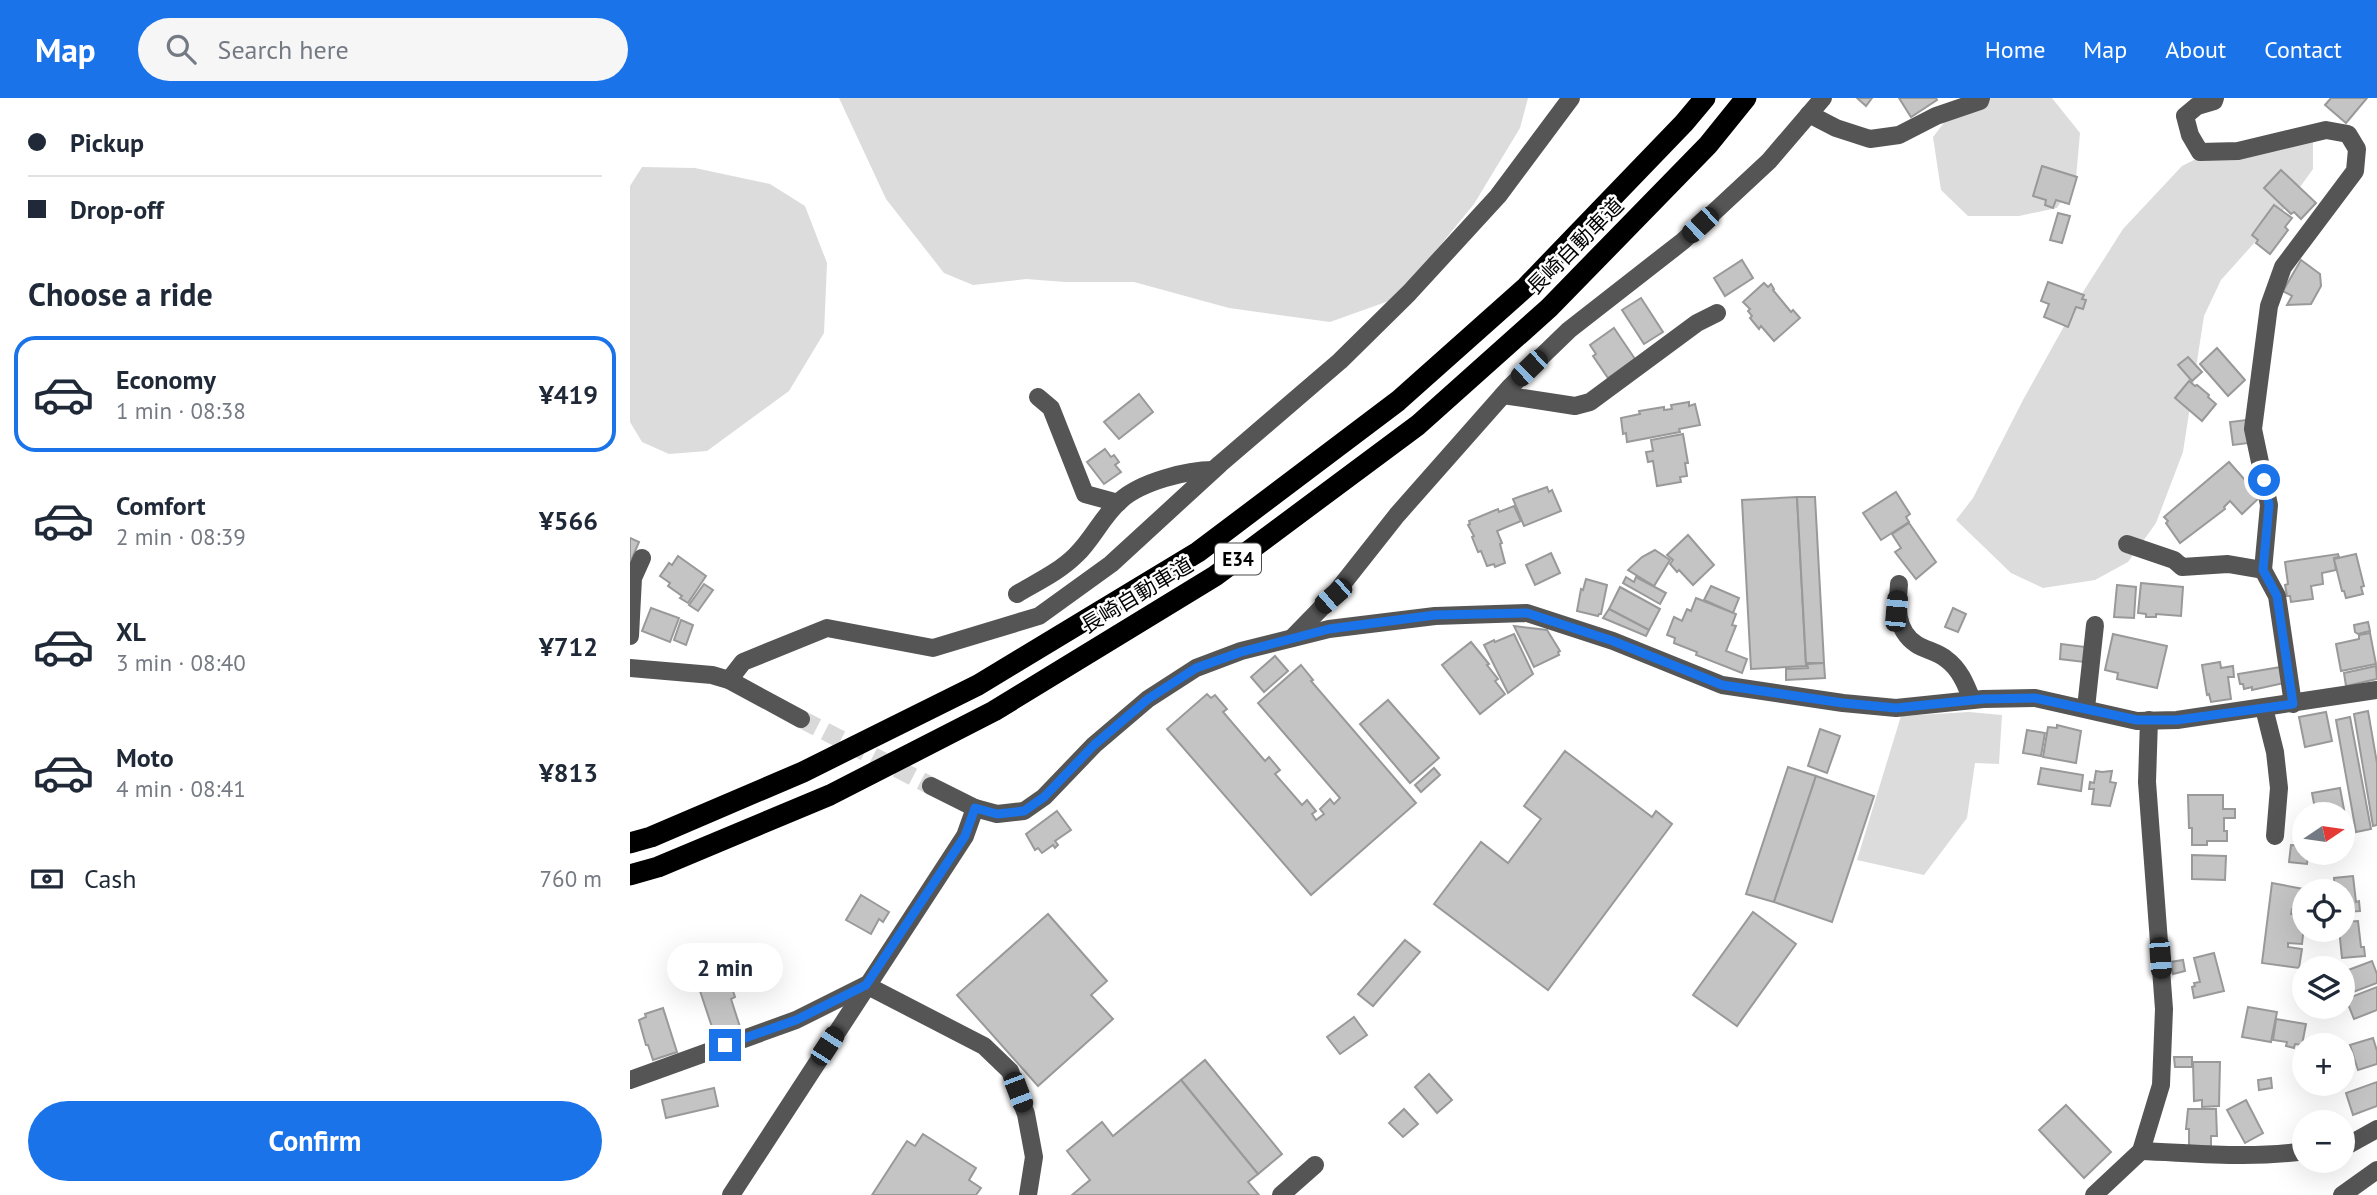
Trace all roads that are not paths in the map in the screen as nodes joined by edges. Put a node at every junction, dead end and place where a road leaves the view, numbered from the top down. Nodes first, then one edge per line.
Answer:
1 (1571, 98) edge
2 (1705, 98) edge
3 (1746, 98) edge
4 (1823, 98) edge
5 (1981, 98) edge
6 (2216, 98) edge
7 (1809, 114) junction
8 (1717, 313) dead end
9 (1503, 396) junction
10 (1038, 397) dead end
11 (1213, 470) junction
12 (1118, 503) junction
13 (2127, 544) dead end
14 (642, 558) dead end
15 (2263, 570) junction
16 (1899, 584) dead end
17 (1017, 594) dead end
18 (2095, 625) dead end
19 (630, 636) edge
20 (1292, 638) junction
21 (630, 668) edge
22 (729, 680) junction
23 (2377, 690) edge
24 (1972, 700) junction
25 (2293, 704) junction
26 (2086, 708) junction
27 (2264, 708) junction
28 (801, 719) tunnel mouth
29 (2149, 720) junction
30 (931, 786) tunnel mouth
31 (975, 808) junction
32 (2275, 836) dead end
33 (630, 843) edge
34 (630, 875) edge
35 (866, 985) junction
36 (630, 1080) edge
37 (2377, 1129) edge
38 (2355, 1141) edge
39 (2141, 1151) junction
40 (2292, 1153) edge
41 (1315, 1165) dead end
42 (2377, 1170) edge
43 (731, 1195) edge
44 (1028, 1195) edge
45 (1282, 1195) edge
46 (2094, 1195) edge
47 (2342, 1195) edge

1 - 11 street
2 - 33 highway, 長崎自動車道 / E34
3 - 34 highway, 長崎自動車道 / E34
4 - 7 street
5 - 7 street
6 - 15 street
7 - 9 street
8 - 9 street
9 - 20 street
10 - 12 street
11 - 12 street
11 - 22 street
12 - 17 street
13 - 15 street
14 - 19 street
15 - 25 street
16 - 24 street
18 - 26 street
20 - 24 street
20 - 31 street
21 - 22 street
22 - 28 street
23 - 25 street
24 - 26 street
25 - 27 street
26 - 29 street
27 - 29 street
27 - 32 street
29 - 39 street
30 - 31 street
31 - 35 street
35 - 36 street
35 - 43 street
35 - 44 street
37 - 38 street
39 - 40 street
39 - 46 street
41 - 45 street
42 - 47 street

